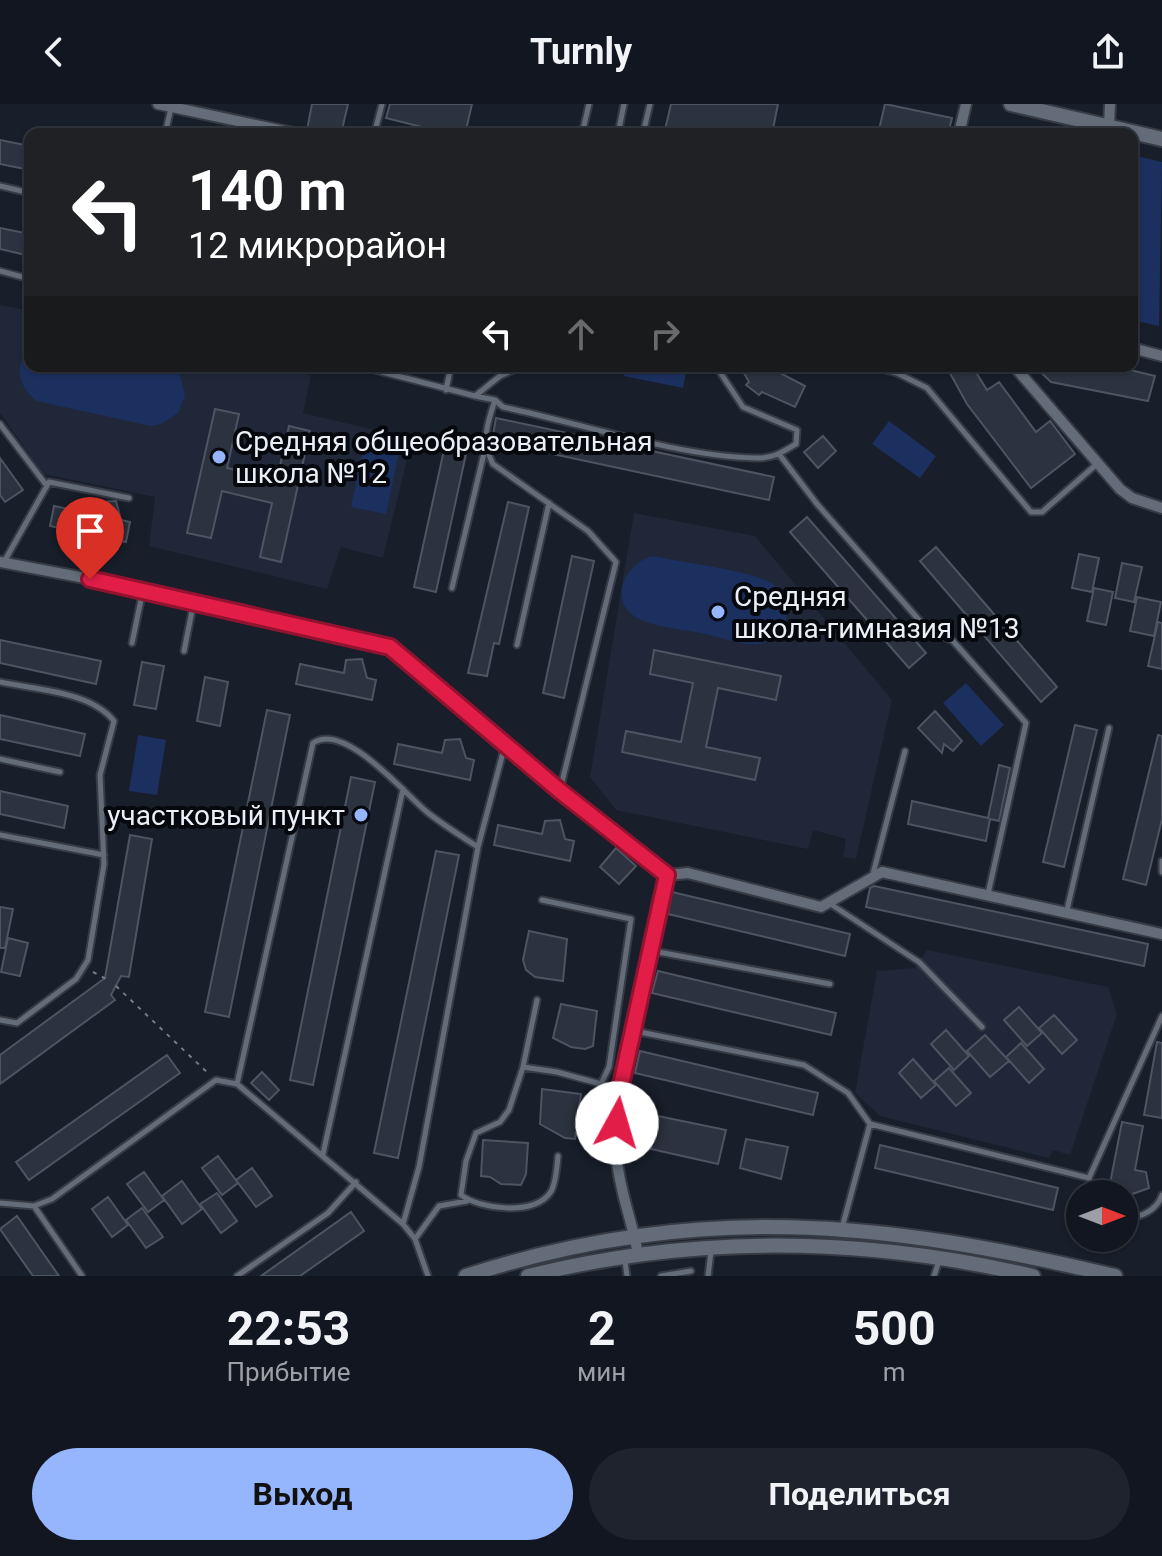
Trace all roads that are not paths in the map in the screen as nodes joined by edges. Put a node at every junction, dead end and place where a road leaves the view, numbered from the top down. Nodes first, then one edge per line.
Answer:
1 (158, 104) edge
2 (382, 104) edge
3 (589, 104) edge
4 (624, 104) edge
5 (650, 104) edge
6 (966, 104) edge
7 (1011, 104) edge
8 (1110, 104) edge
9 (171, 107) junction
10 (1109, 126) junction
11 (166, 128) edge
12 (270, 128) edge
13 (376, 128) edge
14 (583, 128) edge
15 (619, 128) edge
16 (644, 128) edge
17 (960, 128) edge
18 (1117, 128) edge
19 (1138, 133) edge
20 (1162, 139) edge
21 (0, 186) edge
22 (24, 192) edge
23 (0, 271) edge
24 (24, 277) edge
25 (1138, 350) edge
26 (1162, 356) edge
27 (381, 372) edge
28 (450, 372) edge
29 (508, 372) edge
30 (720, 372) edge
31 (893, 372) edge
32 (1019, 372) edge
33 (504, 374) joint
34 (446, 390) junction
35 (475, 396) junction
36 (495, 400) junction
37 (0, 424) edge
38 (485, 448) junction
39 (779, 454) junction
40 (1099, 463) junction
41 (47, 486) junction
42 (129, 498) dead end
43 (549, 503) junction
44 (1162, 508) edge
45 (2, 562) edge
46 (452, 588) dead end
47 (143, 589) junction
48 (194, 600) junction
49 (132, 643) dead end
50 (517, 645) dead end
51 (184, 651) dead end
52 (0, 682) edge
53 (1109, 728) dead end
54 (505, 745) junction
55 (905, 751) dead end
56 (0, 759) edge
57 (60, 772) dead end
58 (403, 789) junction
59 (560, 791) junction
60 (0, 835) edge
61 (478, 847) junction
62 (104, 855) junction
63 (1162, 861) edge
64 (1162, 872) edge
65 (667, 875) junction
66 (872, 876) junction
67 (988, 895) junction
68 (542, 900) dead end
69 (828, 903) junction
70 (1067, 910) junction
71 (1162, 934) edge
72 (653, 951) junction
73 (830, 984) dead end
74 (537, 1000) dead end
75 (1162, 1016) edge
76 (0, 1020) edge
77 (982, 1027) dead end
78 (635, 1031) junction
79 (523, 1067) junction
80 (237, 1084) junction
81 (870, 1124) junction
82 (323, 1154) junction
83 (558, 1156) dead end
84 (1089, 1178) joint
85 (356, 1182) junction
86 (1162, 1195) edge
87 (468, 1200) junction
88 (0, 1203) edge
89 (34, 1206) junction
90 (1138, 1216) edge
91 (403, 1224) junction
92 (842, 1228) junction
93 (635, 1236) junction
94 (415, 1239) junction
95 (945, 1241) junction
96 (839, 1246) junction
97 (711, 1247) junction
98 (631, 1255) junction
99 (941, 1256) junction
100 (579, 1270) edge
101 (691, 1271) dead end
102 (82, 1276) edge
103 (237, 1276) edge
104 (428, 1276) edge
105 (466, 1276) edge
106 (528, 1276) edge
107 (627, 1276) edge
108 (661, 1276) edge
109 (708, 1276) edge
110 (934, 1276) edge
111 (1033, 1276) edge
112 (1115, 1276) edge

1 - 9 street
2 - 13 lane
3 - 14 lane
4 - 15 lane
5 - 16 lane
6 - 17 street
7 - 10 main road
8 - 10 street
9 - 11 lane
9 - 12 street
10 - 18 main road
19 - 20 main road
21 - 22 lane
23 - 24 lane
25 - 26 street
27 - 34 lane
28 - 34 lane
29 - 33 lane
30 - 39 lane
31 - 40 lane
32 - 40 street
33 - 35 lane
34 - 35 lane
35 - 36 lane
36 - 38 lane
36 - 39 lane
37 - 41 lane
38 - 43 lane
38 - 46 lane
39 - 67 lane
40 - 44 street
41 - 42 lane
41 - 45 lane
43 - 50 lane
43 - 59 lane
45 - 47 street
47 - 48 street
47 - 49 lane
48 - 51 lane
48 - 54 street
52 - 62 lane
53 - 70 lane
54 - 59 street
54 - 61 lane
55 - 66 lane
56 - 57 lane
58 - 61 lane
58 - 80 lane
58 - 82 lane
59 - 65 street
60 - 62 lane
61 - 91 lane
62 - 76 lane
63 - 64 lane
65 - 69 street
65 - 72 street
66 - 67 street
66 - 69 street
67 - 70 street
68 - 79 lane
69 - 77 lane
70 - 71 street
72 - 73 lane
72 - 78 street
74 - 79 lane
75 - 84 lane
78 - 81 lane
78 - 93 street
79 - 87 lane
80 - 82 lane
80 - 89 lane
81 - 84 lane
81 - 92 lane
82 - 85 lane
83 - 87 lane
85 - 91 lane
85 - 103 lane
86 - 90 lane
87 - 94 lane
88 - 89 lane
89 - 102 lane
91 - 94 lane
92 - 93 main road
92 - 95 main road
92 - 96 lane
93 - 98 street
93 - 105 main road
94 - 104 lane
95 - 99 lane
95 - 112 main road
96 - 97 main road
96 - 99 main road
97 - 98 main road
97 - 109 lane
98 - 100 main road
98 - 107 lane
99 - 110 lane
99 - 111 main road
100 - 106 main road
101 - 108 lane

